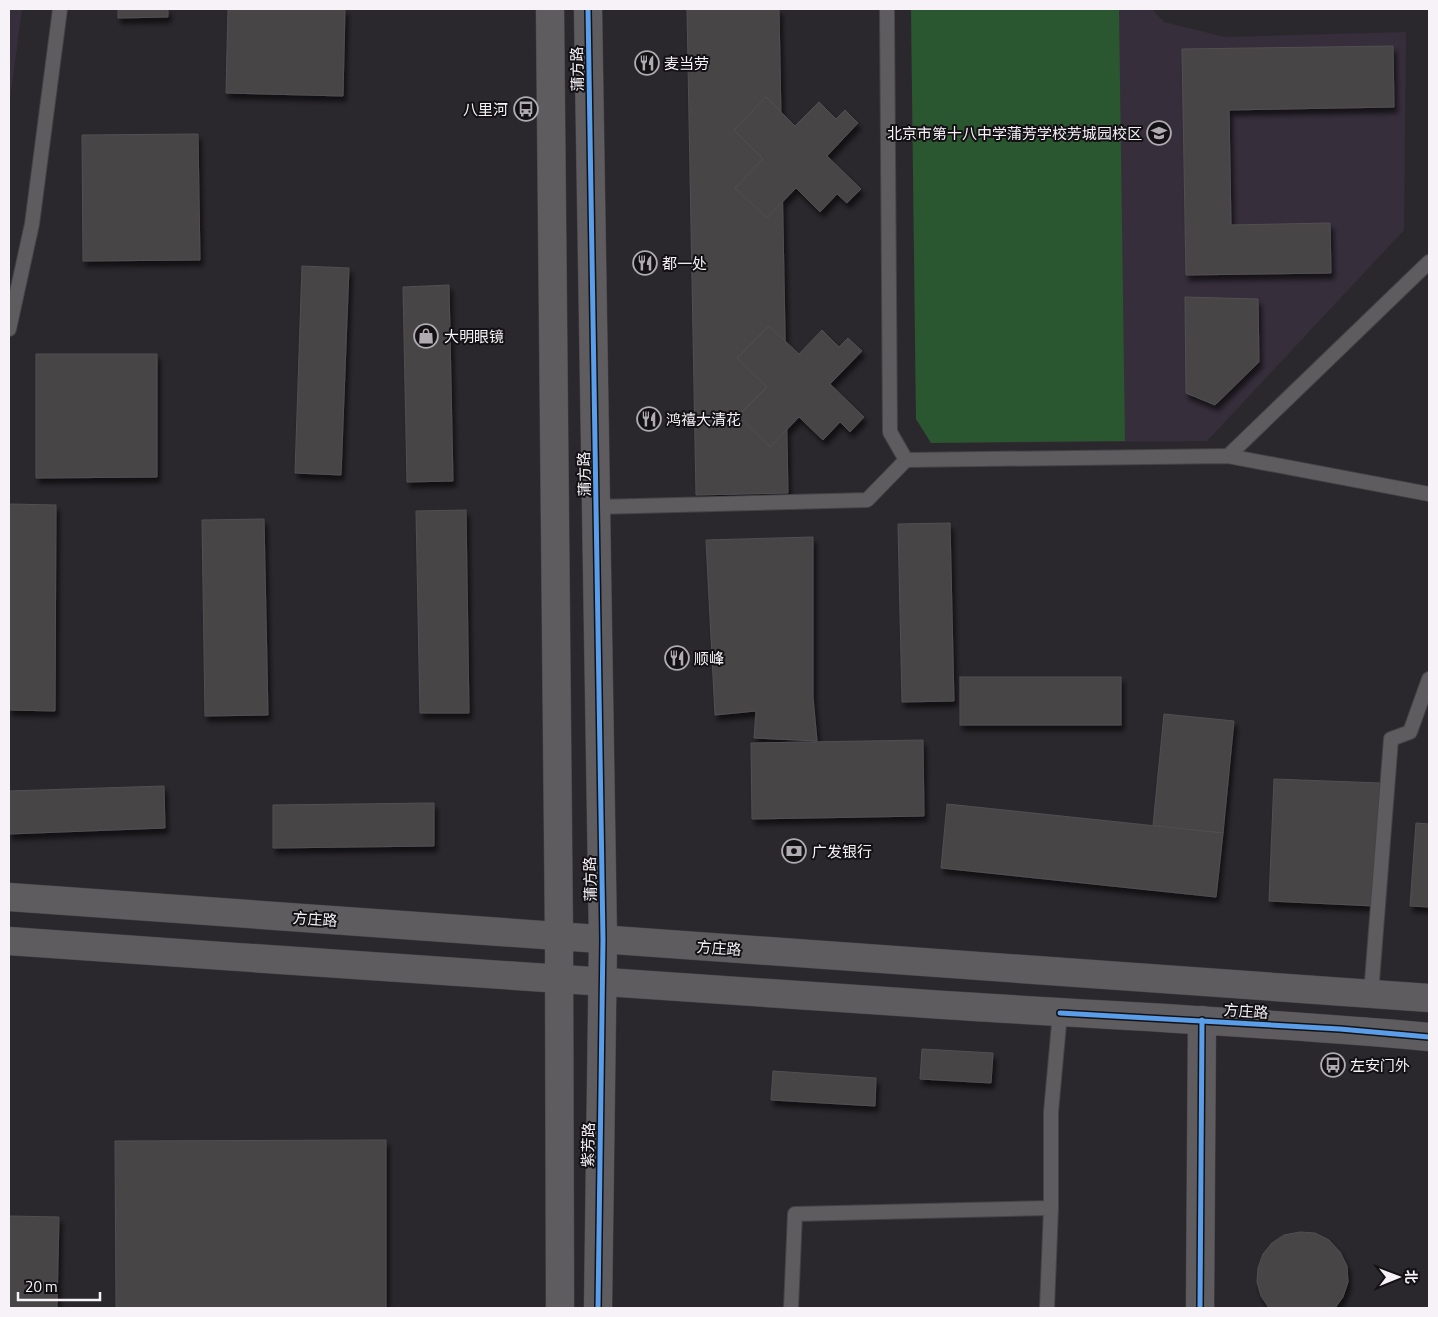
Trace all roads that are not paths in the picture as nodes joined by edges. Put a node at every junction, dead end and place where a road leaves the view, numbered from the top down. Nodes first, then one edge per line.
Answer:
1 (60, 9) edge
2 (550, 9) edge
3 (588, 9) edge
4 (887, 9) edge
5 (1429, 262) edge
6 (9, 329) edge
7 (1228, 456) junction
8 (906, 460) junction
9 (1429, 494) edge
10 (597, 507) junction
11 (1429, 679) edge
12 (9, 897) edge
13 (559, 937) junction
14 (604, 939) junction
15 (9, 941) edge
16 (558, 980) junction
17 (603, 983) junction
18 (1371, 994) junction
19 (1429, 998) edge
20 (1060, 1013) junction
21 (1202, 1020) junction
22 (1429, 1037) edge
23 (1051, 1208) junction
24 (560, 1308) edge
25 (598, 1308) edge
26 (791, 1308) edge
27 (1047, 1308) edge
28 (1200, 1308) edge

1 - 6 lane
2 - 13 street, 蒲方路
3 - 10 street, 蒲方路
4 - 8 lane
5 - 7 lane
7 - 8 lane
7 - 9 lane
8 - 10 lane
10 - 14 street, 蒲方路
11 - 18 lane
12 - 13 street, 方庄路
13 - 14 street, 方庄路
13 - 16 street, 蒲方路
14 - 17 street, 蒲方路
14 - 18 street, 方庄路
15 - 16 street, 方庄路
16 - 17 street, 方庄路
16 - 24 street, 紫芳路
17 - 20 street, 方庄路
17 - 25 street, 紫芳路
18 - 19 street, 方庄路
20 - 21 street, 方庄路
20 - 23 lane
21 - 22 street, 方庄路
21 - 28 street
23 - 26 lane
23 - 27 lane

